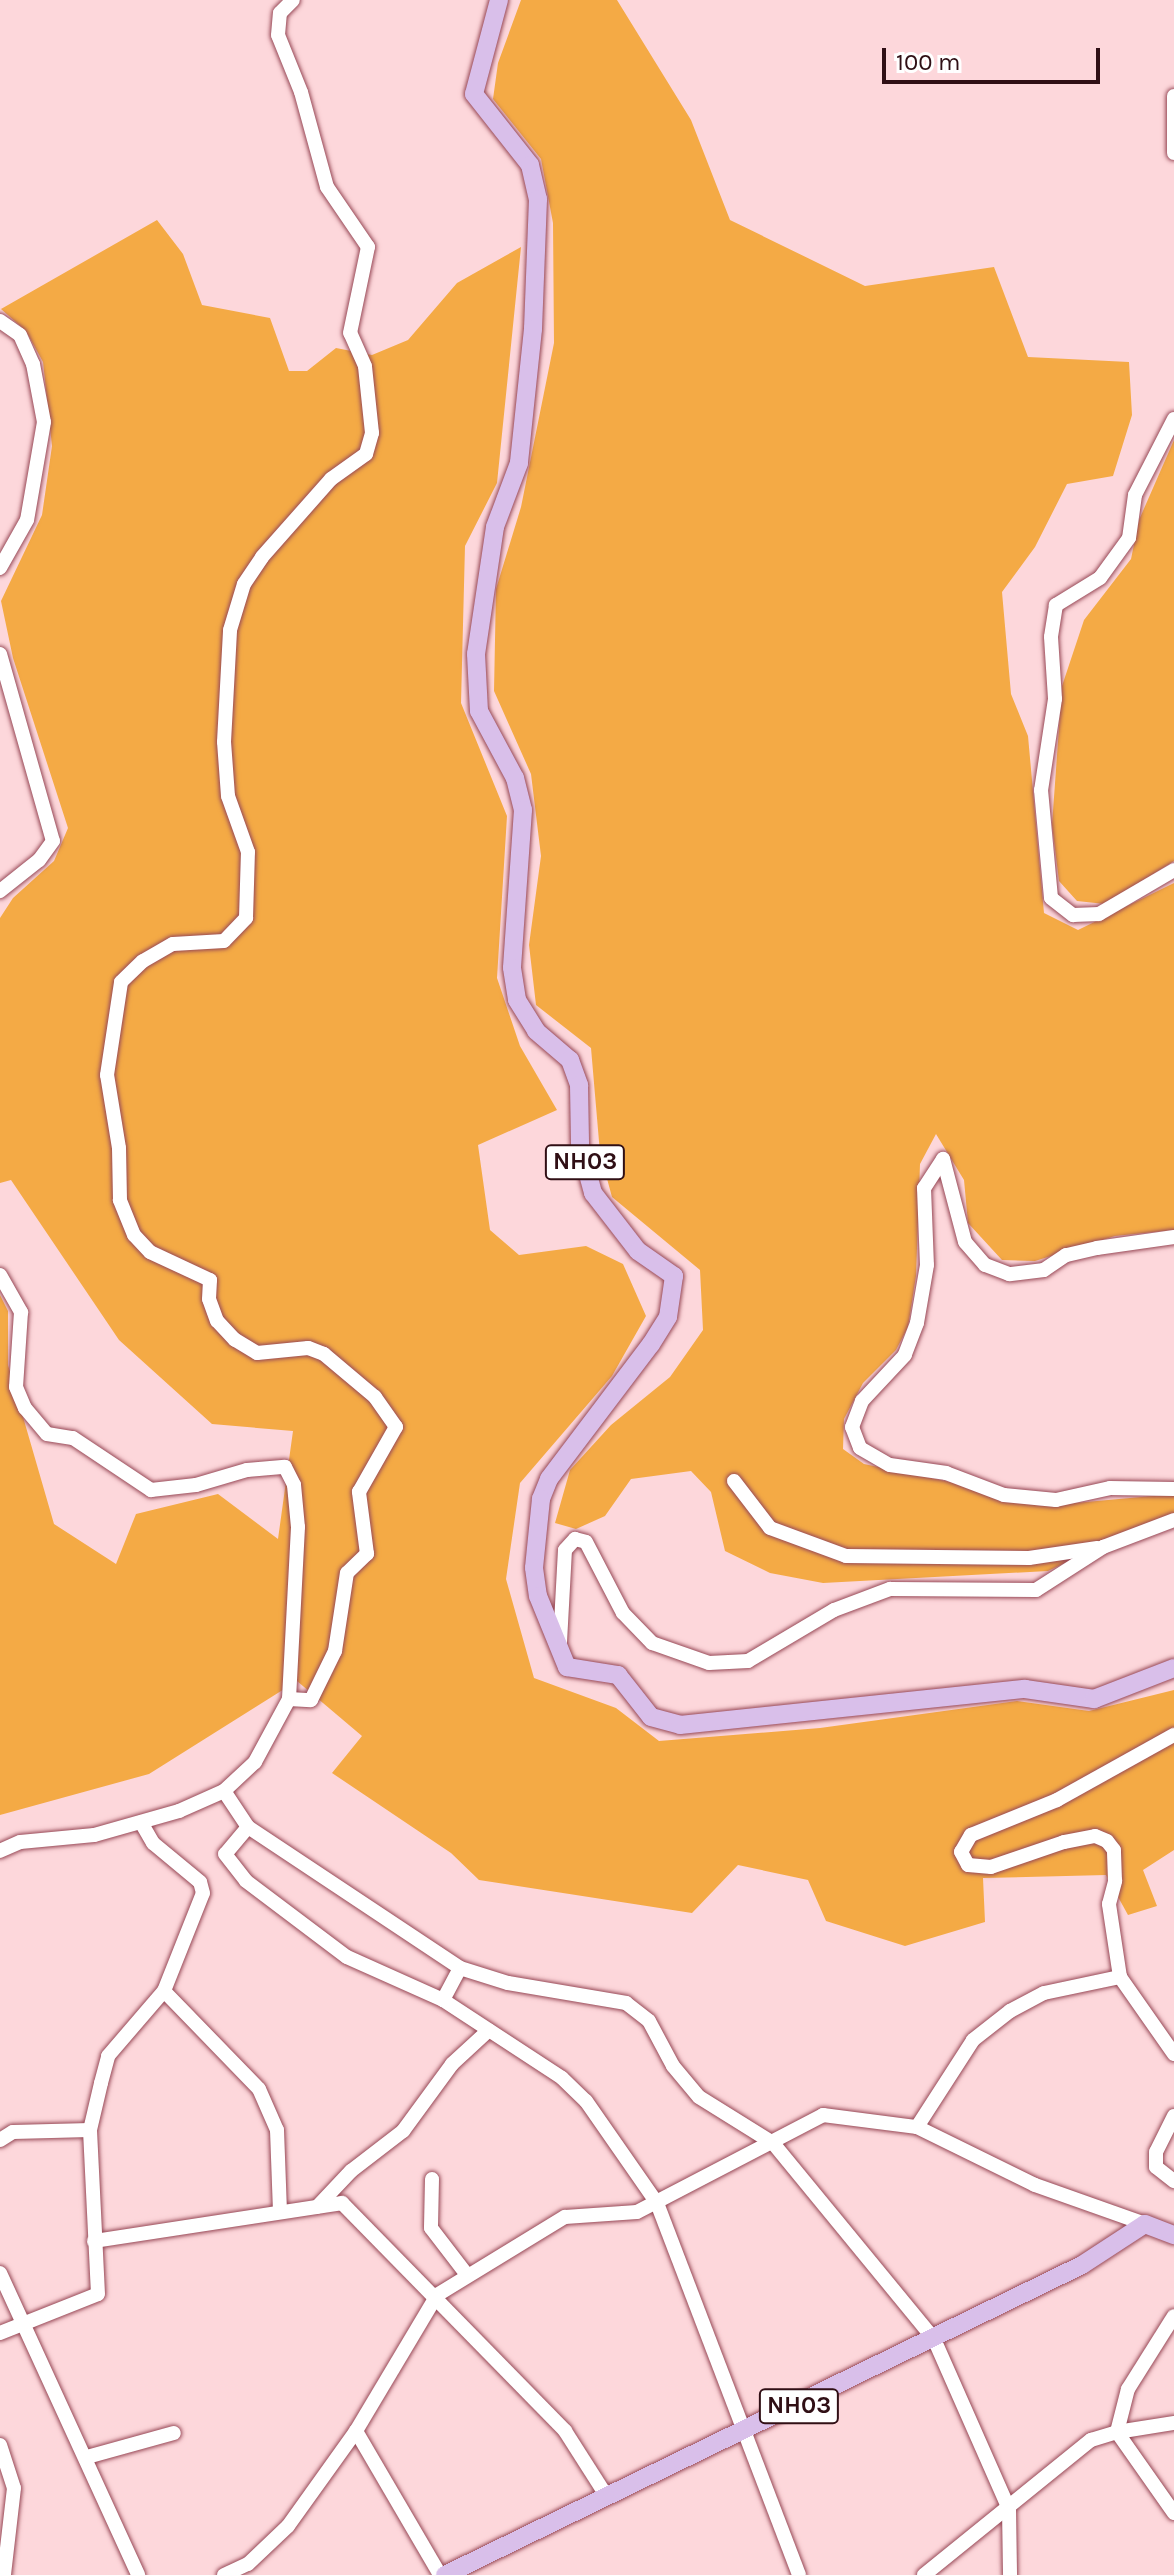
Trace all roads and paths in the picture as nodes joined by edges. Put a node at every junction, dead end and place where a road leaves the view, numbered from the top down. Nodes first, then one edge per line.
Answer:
1 (293, 0) edge
2 (499, 0) edge
3 (1174, 96) edge
4 (1174, 153) edge
5 (0, 321) edge
6 (1174, 419) edge
7 (0, 568) edge
8 (0, 654) edge
9 (1174, 870) edge
10 (0, 891) edge
11 (1174, 1237) edge
12 (0, 1275) edge
13 (734, 1481) dead end
14 (1174, 1489) edge
15 (1174, 1520) edge
16 (1103, 1547) junction
17 (560, 1642) junction
18 (1174, 1668) edge
19 (289, 1699) junction
20 (1174, 1735) edge
21 (224, 1791) junction
22 (141, 1822) junction
23 (248, 1827) junction
24 (0, 1851) edge
25 (460, 1968) junction
26 (1120, 1977) junction
27 (164, 1991) junction
28 (443, 2000) junction
29 (489, 2030) junction
30 (1174, 2054) edge
31 (1174, 2116) edge
32 (917, 2127) junction
33 (90, 2130) junction
34 (0, 2140) edge
35 (773, 2143) junction
36 (432, 2179) dead end
37 (1174, 2181) edge
38 (657, 2203) junction
39 (317, 2207) junction
40 (280, 2211) junction
41 (1145, 2224) junction
42 (1174, 2235) edge
43 (94, 2241) junction
44 (0, 2273) edge
45 (467, 2275) junction
46 (437, 2295) junction
47 (1174, 2316) edge
48 (24, 2320) junction
49 (0, 2333) edge
50 (934, 2339) junction
51 (1174, 2423) edge
52 (356, 2431) junction
53 (745, 2431) junction
54 (1117, 2432) junction
55 (174, 2433) dead end
56 (0, 2445) edge
57 (87, 2457) junction
58 (606, 2495) junction
59 (1009, 2509) junction
60 (1174, 2513) edge
61 (4, 2575) edge
62 (138, 2575) edge
63 (224, 2575) edge
64 (443, 2575) edge
65 (799, 2575) edge
66 (924, 2575) edge
67 (1010, 2575) edge

1 - 19 street
2 - 17 main road, NH03
3 - 4 street
5 - 7 street
6 - 9 street
8 - 10 street
11 - 14 street
12 - 19 street
13 - 16 street
15 - 16 street
16 - 17 street
17 - 18 main road, NH03
19 - 21 street
20 - 26 street
21 - 22 street
21 - 23 street
22 - 24 street
22 - 27 street
23 - 25 street
23 - 28 street
25 - 28 street
25 - 35 street
26 - 30 street
26 - 32 street
27 - 33 street
27 - 40 street
28 - 29 street
29 - 38 street
29 - 39 street
31 - 37 street
32 - 35 street
32 - 41 street
33 - 34 street
33 - 43 street
35 - 38 street
35 - 50 street
36 - 45 street
38 - 45 street
38 - 53 street
39 - 40 street
39 - 46 street
40 - 43 street
41 - 42 main road
41 - 50 main road, NH03
43 - 48 street
44 - 48 street
45 - 46 street
46 - 52 street
46 - 58 street
47 - 54 street
48 - 49 street
48 - 57 street
50 - 53 main road, NH03
50 - 59 street
51 - 54 street
52 - 63 street
52 - 64 street
53 - 58 main road, NH03
53 - 65 street
54 - 59 street
54 - 60 street
55 - 57 street
56 - 61 street
57 - 62 street
58 - 64 main road, NH03
59 - 66 street
59 - 67 street

